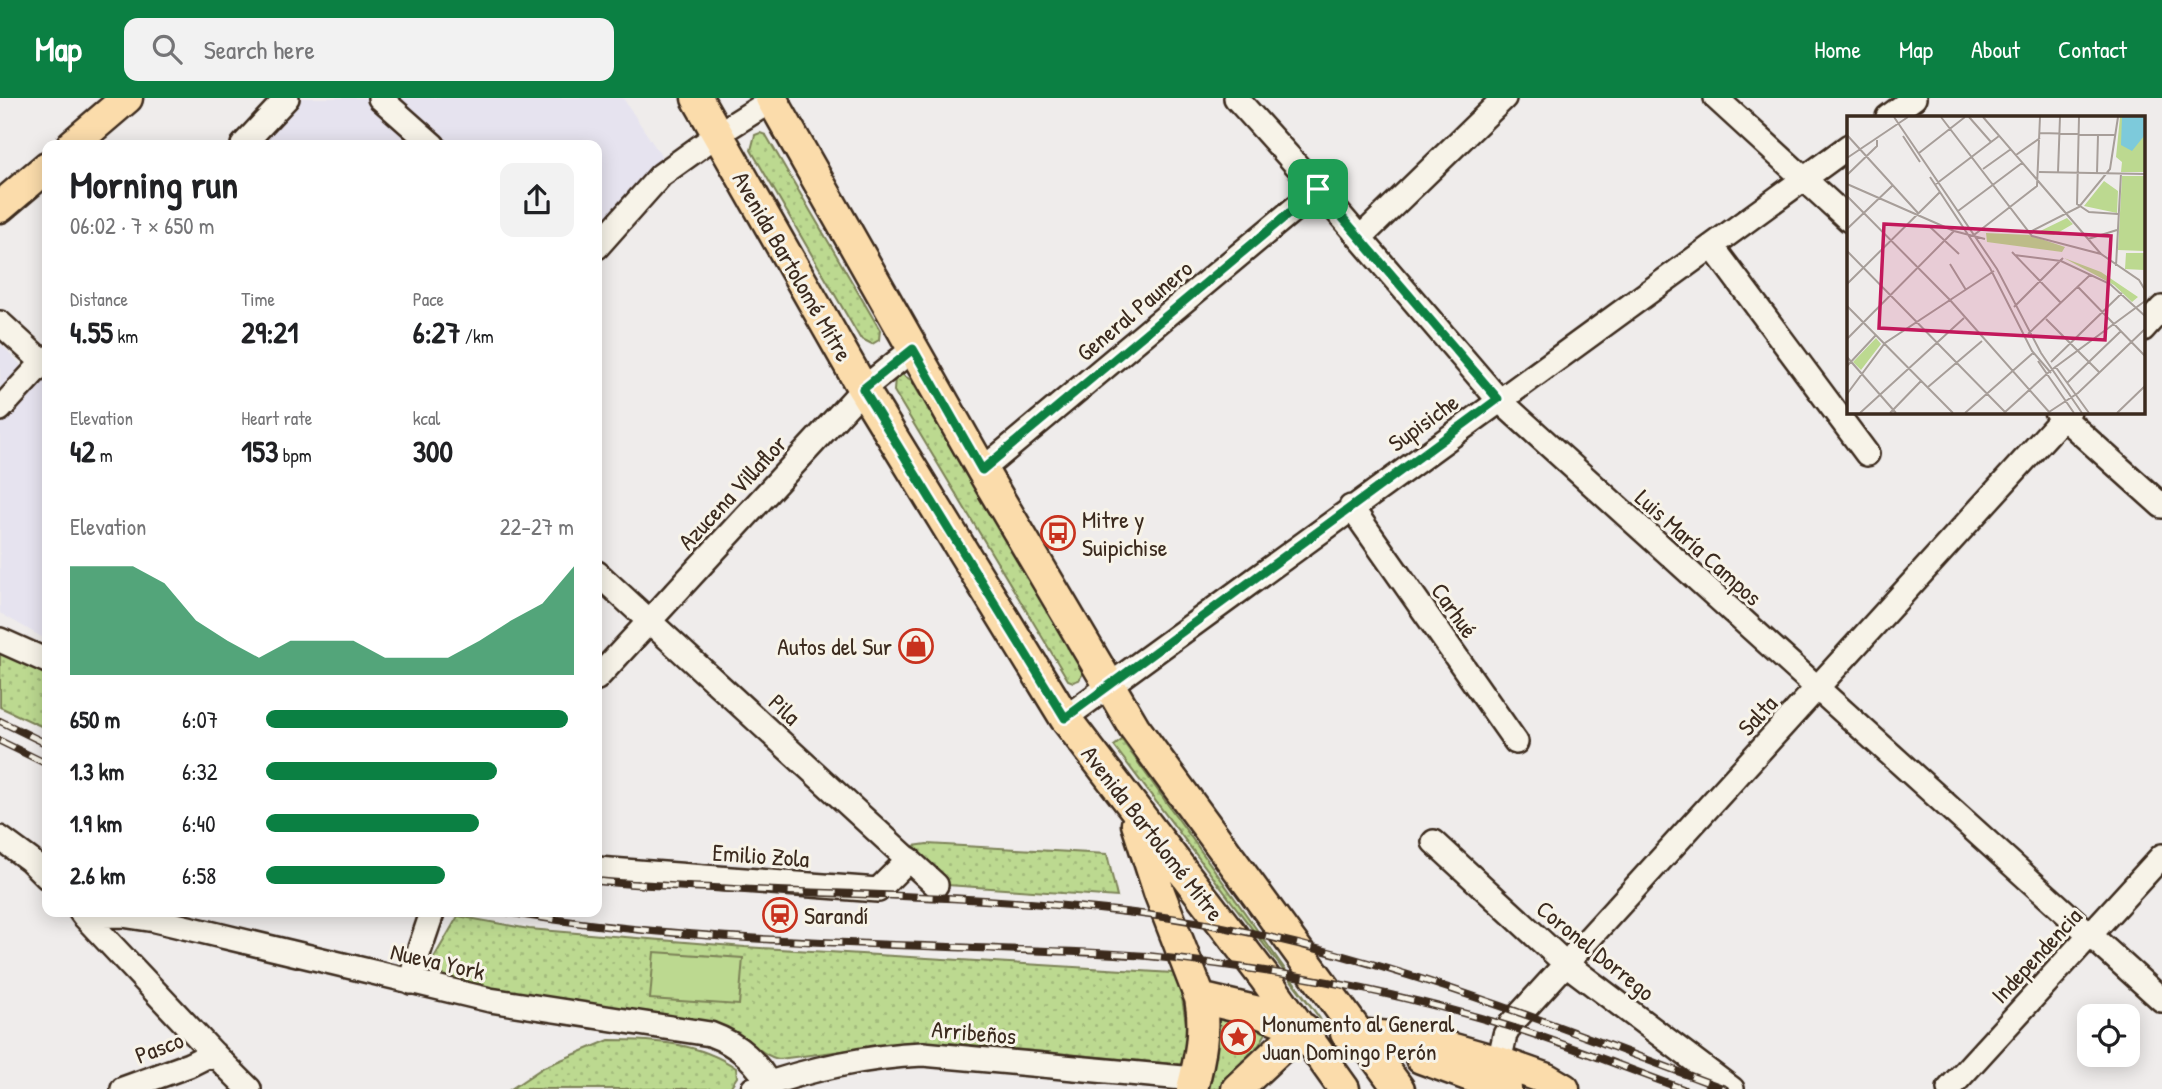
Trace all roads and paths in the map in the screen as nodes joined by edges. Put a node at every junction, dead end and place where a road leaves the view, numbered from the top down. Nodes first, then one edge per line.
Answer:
1 (127, 98) edge
2 (286, 98) edge
3 (380, 98) edge
4 (697, 98) edge
5 (1236, 98) edge
6 (1504, 98) edge
7 (1716, 98) edge
8 (1914, 98) edge
9 (771, 99) edge
10 (1889, 116) edge
11 (718, 134) junction
12 (78, 140) edge
13 (248, 140) edge
14 (427, 140) edge
15 (1847, 147) edge
16 (42, 170) edge
17 (1804, 178) junction
18 (1318, 189) junction
19 (0, 207) edge
20 (1847, 218) edge
21 (1360, 238) junction
22 (602, 241) edge
23 (1712, 246) junction
24 (2162, 308) edge
25 (0, 323) edge
26 (2144, 329) edge
27 (913, 349) junction
28 (42, 359) edge
29 (42, 366) edge
30 (863, 389) junction
31 (1498, 399) junction
32 (0, 409) edge
33 (2062, 413) edge
34 (1867, 454) dead end
35 (982, 470) junction
36 (2162, 506) edge
37 (1352, 507) junction
38 (602, 578) edge
39 (649, 620) junction
40 (0, 640) edge
41 (42, 659) edge
42 (602, 672) edge
43 (1109, 687) junction
44 (1817, 690) junction
45 (1065, 718) junction
46 (1516, 743) dead end
47 (1130, 804) junction
48 (0, 838) edge
49 (1433, 842) dead end
50 (2162, 856) edge
51 (909, 859) junction
52 (602, 869) edge
53 (42, 872) edge
54 (936, 885) dead end
55 (86, 917) edge
56 (135, 917) edge
57 (431, 917) edge
58 (2091, 934) junction
59 (1565, 963) junction
60 (411, 982) junction
61 (1200, 998) junction
62 (2162, 1000) edge
63 (1302, 1028) junction
64 (1359, 1034) junction
65 (213, 1054) junction
66 (1503, 1076) edge
67 (1193, 1084) edge
68 (765, 1087) edge
69 (123, 1089) edge
70 (249, 1089) edge
71 (1237, 1089) edge
72 (1344, 1089) edge
73 (1399, 1089) edge
74 (1564, 1089) edge
75 (1732, 1089) edge
76 (1949, 1089) edge

1 - 12 main road
2 - 13 street
3 - 14 street
4 - 11 main road, Avenida Bartolomé Mitre
5 - 18 street, Luis María Campos
6 - 21 street
7 - 17 street
8 - 10 street
9 - 11 street
9 - 27 main road, Avenida Bartolomé Mitre
11 - 22 street
11 - 30 main road, Avenida Bartolomé Mitre
15 - 17 street, Supisiche
16 - 19 main road
17 - 20 street
17 - 23 street, Supisiche
18 - 21 street, Luis María Campos
18 - 35 street, General Paunero
21 - 31 street, Luis María Campos
23 - 31 street, Supisiche
23 - 34 street
24 - 26 street
25 - 28 street
27 - 30 street, Azucena Villaflor
27 - 35 main road, Avenida Bartolomé Mitre
29 - 32 street
30 - 39 street, Azucena Villaflor
30 - 45 main road, Avenida Bartolomé Mitre
31 - 37 street, Supisiche
31 - 44 street, Luis María Campos
33 - 36 street
33 - 44 street, Salta
35 - 43 main road, Avenida Bartolomé Mitre
37 - 43 street, Supisiche
37 - 46 street, Carhué
38 - 39 street, Pila
39 - 42 street, Azucena Villaflor
39 - 51 street, Pila
40 - 41 street
43 - 45 street, Supisiche
43 - 64 main road, Avenida Bartolomé Mitre
44 - 58 street, Luis María Campos
44 - 59 street, Salta
45 - 47 main road, Avenida Bartolomé Mitre
47 - 61 main road
47 - 63 main road, Avenida Bartolomé Mitre
48 - 53 street
49 - 59 street, Coronel Dorrego
50 - 58 street, Independencia
51 - 52 street, Emilio Zola
51 - 54 street, Pila
55 - 65 street
56 - 60 street, Nueva York
57 - 60 street
58 - 62 street, Luis María Campos
58 - 76 street, Independencia
59 - 66 street, Salta
59 - 75 street, Coronel Dorrego
60 - 68 street, Nueva York
61 - 63 main road
61 - 67 main road
63 - 64 main road
63 - 71 main road
63 - 72 main road, Avenida Bartolomé Mitre
64 - 66 main road
64 - 73 main road, Avenida Bartolomé Mitre
65 - 69 street, Pasco
65 - 70 street
66 - 74 main road
67 - 68 street, Arribeños

